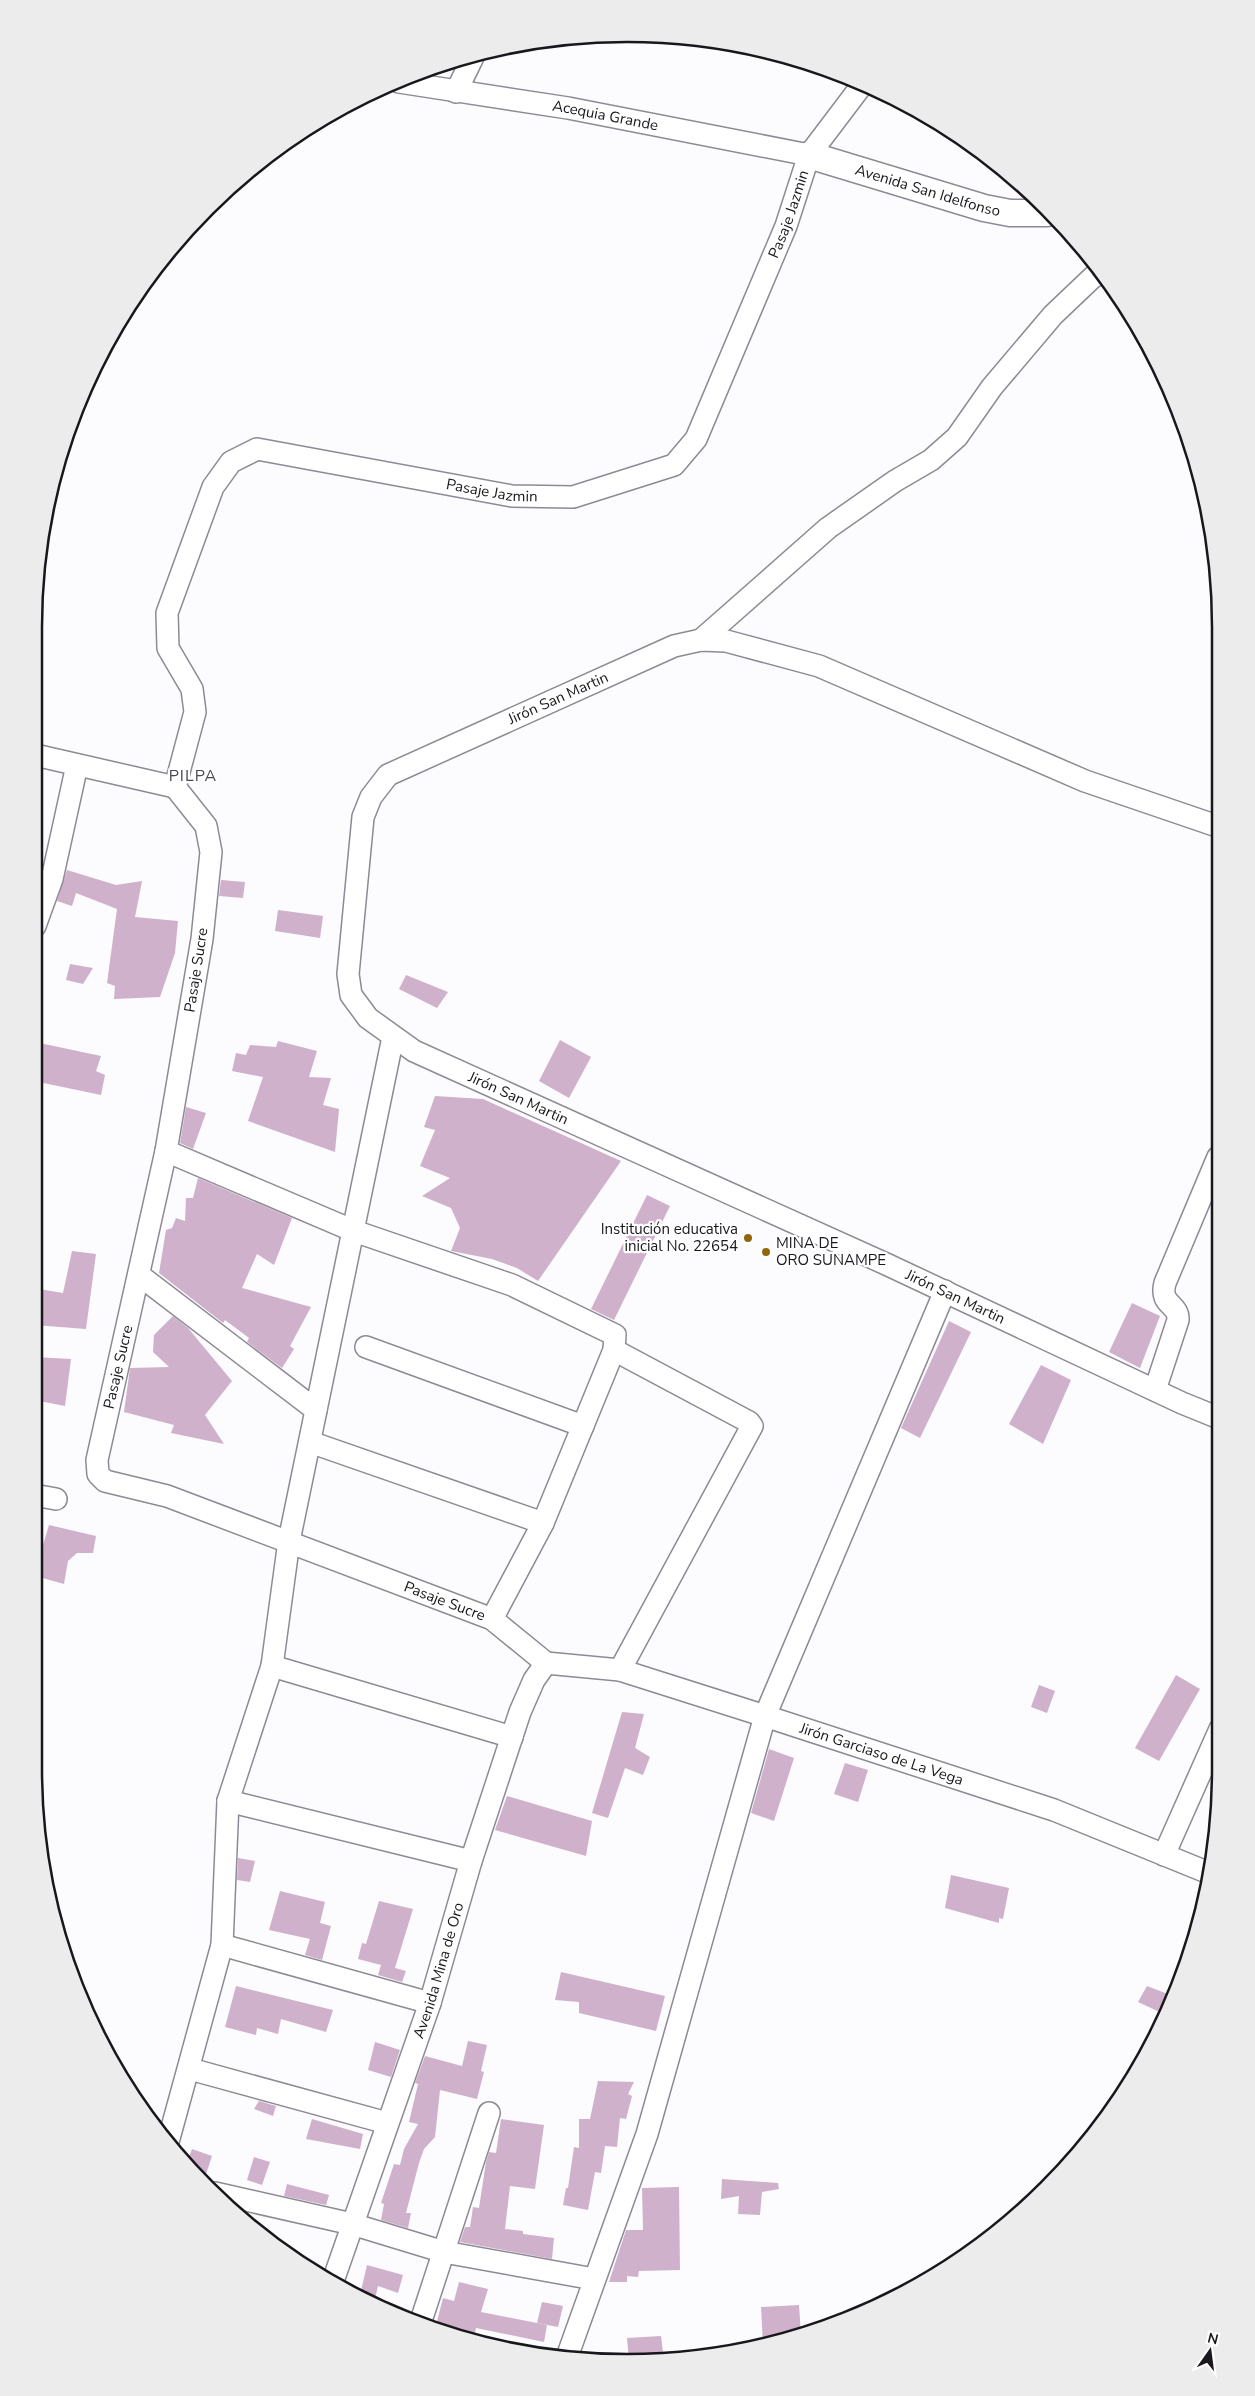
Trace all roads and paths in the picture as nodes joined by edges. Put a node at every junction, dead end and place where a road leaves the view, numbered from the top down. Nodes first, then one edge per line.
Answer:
1 (470, 64) edge
2 (412, 84) edge
3 (858, 90) edge
4 (456, 92) junction
5 (809, 155) junction
6 (1040, 213) edge
7 (1096, 276) edge
8 (701, 640) junction
9 (42, 757) edge
10 (77, 765) junction
11 (175, 787) junction
12 (1212, 824) edge
13 (42, 907) edge
14 (392, 1037) junction
15 (166, 1151) junction
16 (1212, 1170) edge
17 (354, 1231) junction
18 (139, 1275) junction
19 (945, 1291) junction
20 (366, 1347) dead end
21 (614, 1350) junction
22 (1155, 1390) junction
23 (316, 1410) junction
24 (1212, 1415) edge
25 (583, 1426) junction
26 (310, 1442) junction
27 (42, 1496) edge
28 (56, 1499) dead end
29 (543, 1522) junction
30 (289, 1541) junction
31 (492, 1619) junction
32 (546, 1663) junction
33 (272, 1666) junction
34 (620, 1670) junction
35 (765, 1716) junction
36 (512, 1737) junction
37 (1212, 1747) edge
38 (228, 1801) junction
39 (1164, 1855) junction
40 (471, 1861) junction
41 (1203, 1871) edge
42 (222, 1945) junction
43 (430, 2003) junction
44 (190, 2069) junction
45 (489, 2113) dead end
46 (387, 2123) junction
47 (171, 2134) edge
48 (229, 2196) edge
49 (352, 2224) junction
50 (444, 2252) junction
51 (335, 2275) edge
52 (594, 2279) junction
53 (423, 2316) edge
54 (569, 2350) edge

1 - 4 street
2 - 4 street, Acequia Grande
3 - 5 street, Pasaje Jazmin
4 - 5 street, Acequia Grande
5 - 6 street, Avenida San Idelfonso
5 - 11 street, Pasaje Jazmin
7 - 8 street
8 - 12 street
8 - 14 street, Jirón San Martin
9 - 10 street
10 - 11 street
10 - 13 street
11 - 15 street, Pasaje Sucre
14 - 17 street
14 - 19 street, Jirón San Martin
15 - 17 street
15 - 18 street, Pasaje Sucre
16 - 22 street
17 - 21 street
17 - 23 street
18 - 23 street
18 - 30 street, Pasaje Sucre
19 - 22 street, Jirón San Martin
19 - 35 street
20 - 25 street
21 - 25 street
21 - 34 street
22 - 24 street, Jirón San Martin
23 - 26 street
25 - 29 street
26 - 29 street
26 - 30 street
27 - 28 street
29 - 31 street
30 - 31 street, Pasaje Sucre
30 - 33 street
31 - 32 street, Pasaje Sucre
32 - 34 street, Jirón Garciaso de La Vega
32 - 36 street, Avenida Mina de Oro
33 - 36 street
33 - 38 street
34 - 35 street, Jirón Garciaso de La Vega
35 - 39 street, Jirón Garciaso de La Vega
35 - 52 street
36 - 40 street, Avenida Mina de Oro
37 - 39 street
38 - 40 street
38 - 42 street
39 - 41 street, Jirón Garciaso de La Vega
40 - 43 street, Avenida Mina de Oro
42 - 43 street
42 - 44 street
43 - 46 street, Avenida Mina de Oro
44 - 46 street
44 - 47 street
45 - 50 street
46 - 49 street, Avenida Mina de Oro
48 - 49 street
49 - 50 street
49 - 51 street, Avenida Mina de Oro
50 - 52 street
50 - 53 street
52 - 54 street

